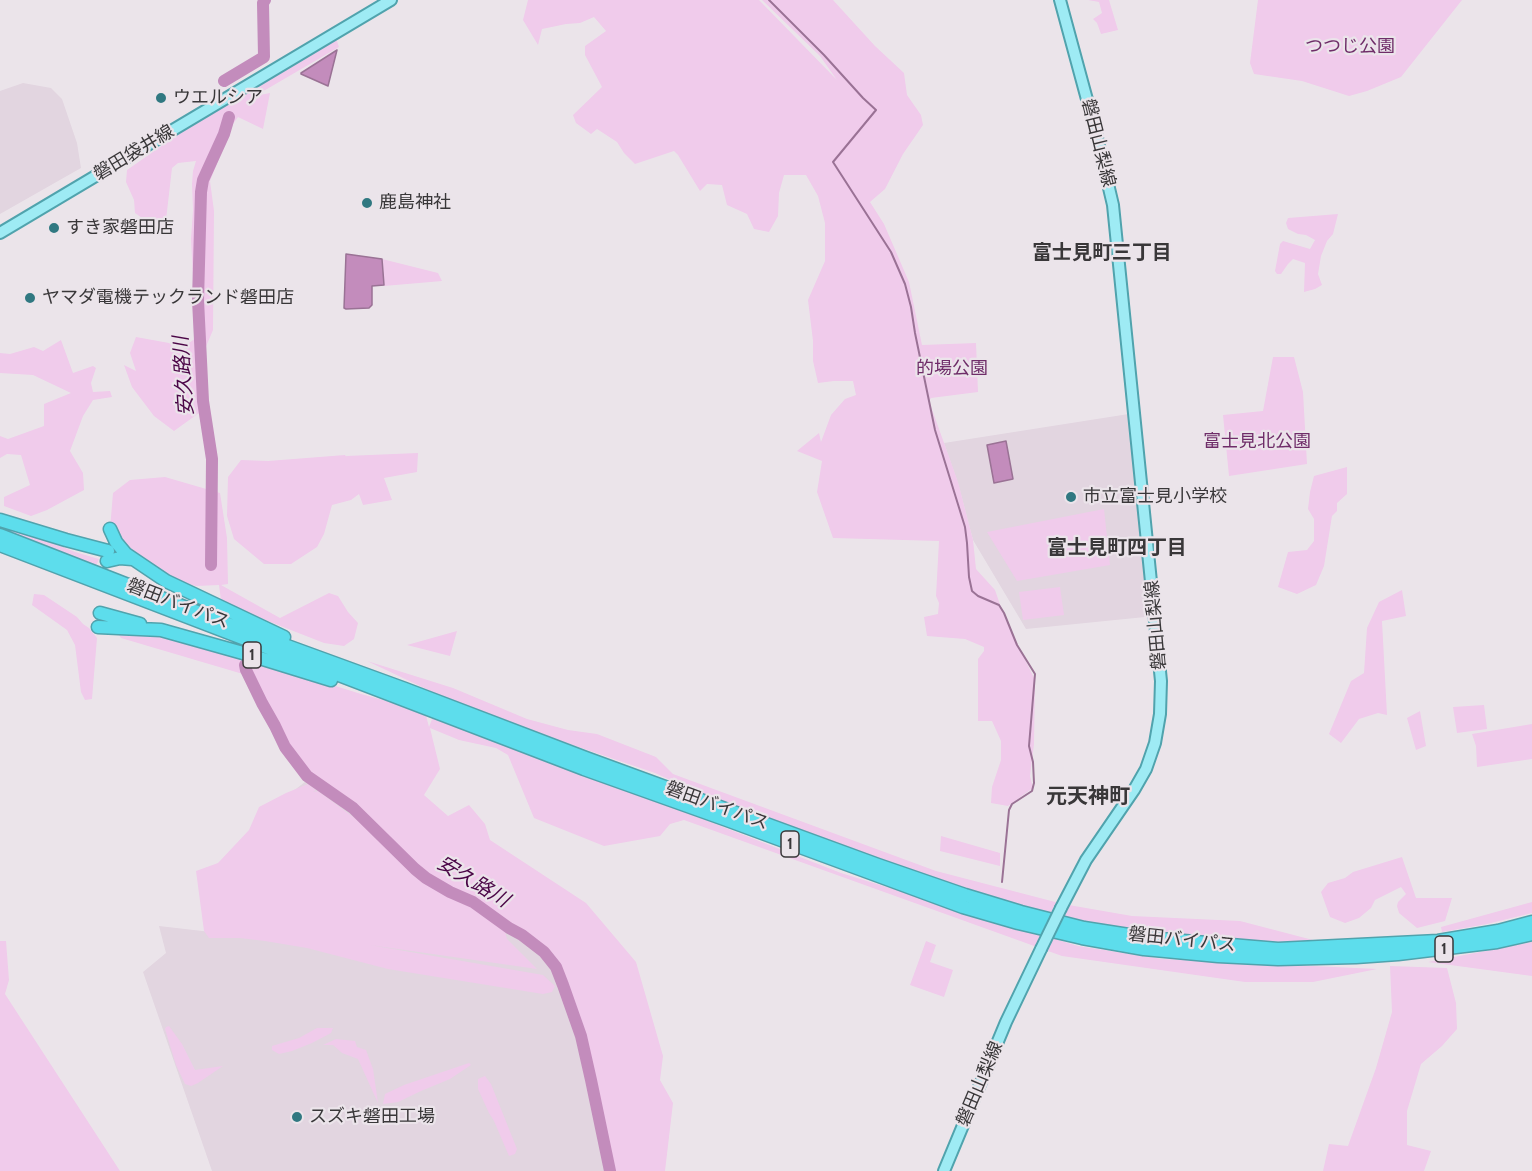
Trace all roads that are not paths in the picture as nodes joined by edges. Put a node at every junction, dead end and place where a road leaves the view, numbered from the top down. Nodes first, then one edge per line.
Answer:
1 (391, 0) edge
2 (1060, 0) edge
3 (0, 233) edge
4 (0, 520) edge
5 (110, 529) dead end
6 (0, 535) edge
7 (0, 545) edge
8 (132, 559) junction
9 (100, 613) dead end
10 (98, 627) dead end
11 (161, 630) junction
12 (245, 635) junction
13 (404, 694) junction
14 (1532, 915) edge
15 (1532, 922) edge
16 (1532, 934) edge
17 (1532, 941) edge
18 (1356, 951) junction
19 (944, 1171) edge

1 - 3 main road, 磐田袋井線
2 - 19 main road, 磐田山梨線, bridge
4 - 8 highway
5 - 8 highway
6 - 12 highway, 磐田バイパス / 1
7 - 12 highway, 磐田バイパス / 1
8 - 13 highway
9 - 11 highway
10 - 11 highway, 1
11 - 13 highway, 1
12 - 13 highway, 磐田バイパス / 1
13 - 18 highway, 磐田バイパス / 1
14 - 18 highway
15 - 18 highway, 磐田バイパス / 1
16 - 18 highway, 磐田バイパス / 1
17 - 18 highway

